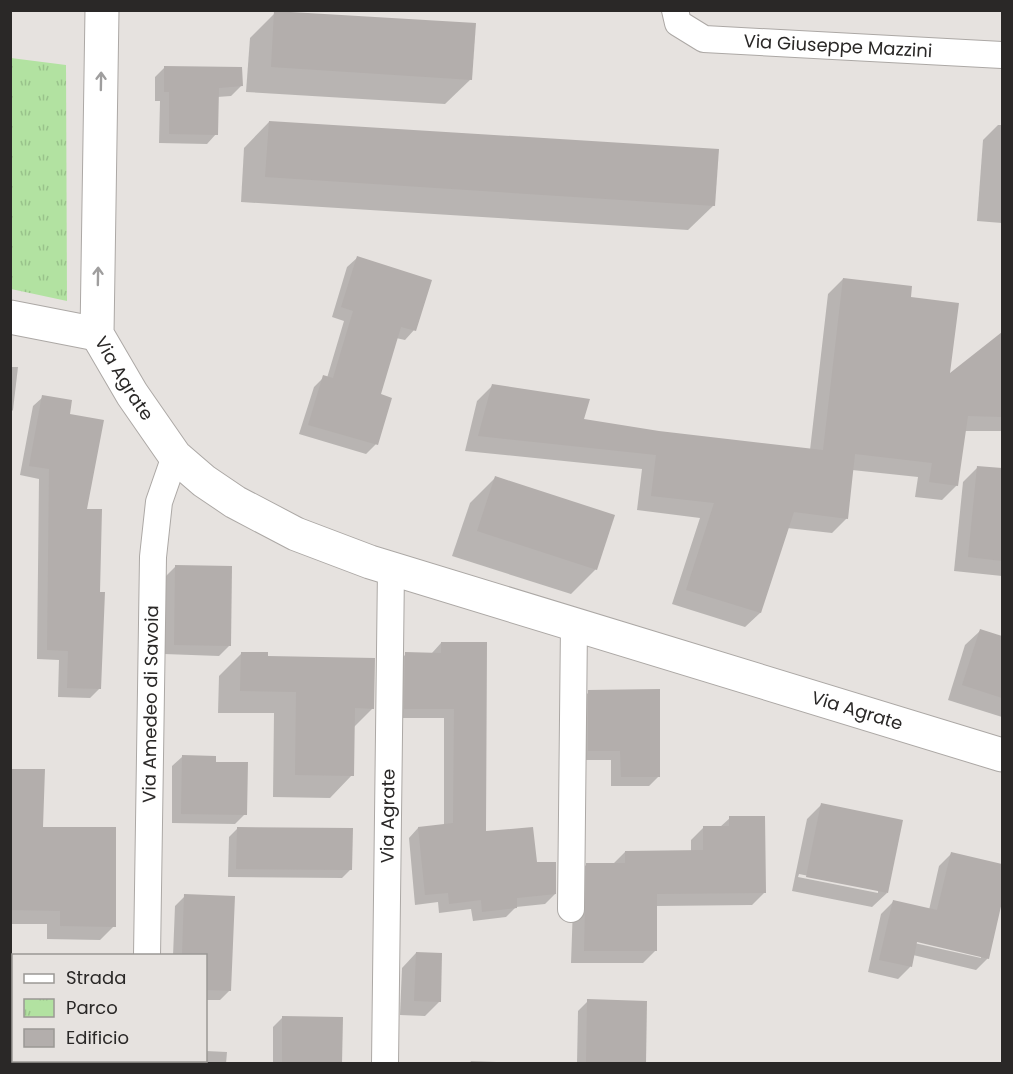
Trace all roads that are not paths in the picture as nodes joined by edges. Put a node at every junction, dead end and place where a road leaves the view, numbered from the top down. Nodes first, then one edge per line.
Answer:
1 (102, 10) edge
2 (676, 17) edge
3 (1002, 55) edge
4 (10, 316) edge
5 (97, 334) junction
6 (175, 456) junction
7 (392, 569) junction
8 (574, 625) junction
9 (1002, 755) edge
10 (571, 909) dead end
11 (147, 954) edge
12 (385, 1064) edge

5 -> 1 street, Via Agrate
2 - 3 street, Via Giuseppe Mazzini
4 - 5 street
5 - 6 street, Via Agrate
6 - 7 street, Via Agrate
6 - 11 street, Via Amedeo di Savoia
7 - 8 street, Via Agrate
7 - 12 street, Via Agrate
8 - 9 street, Via Agrate
8 - 10 street

